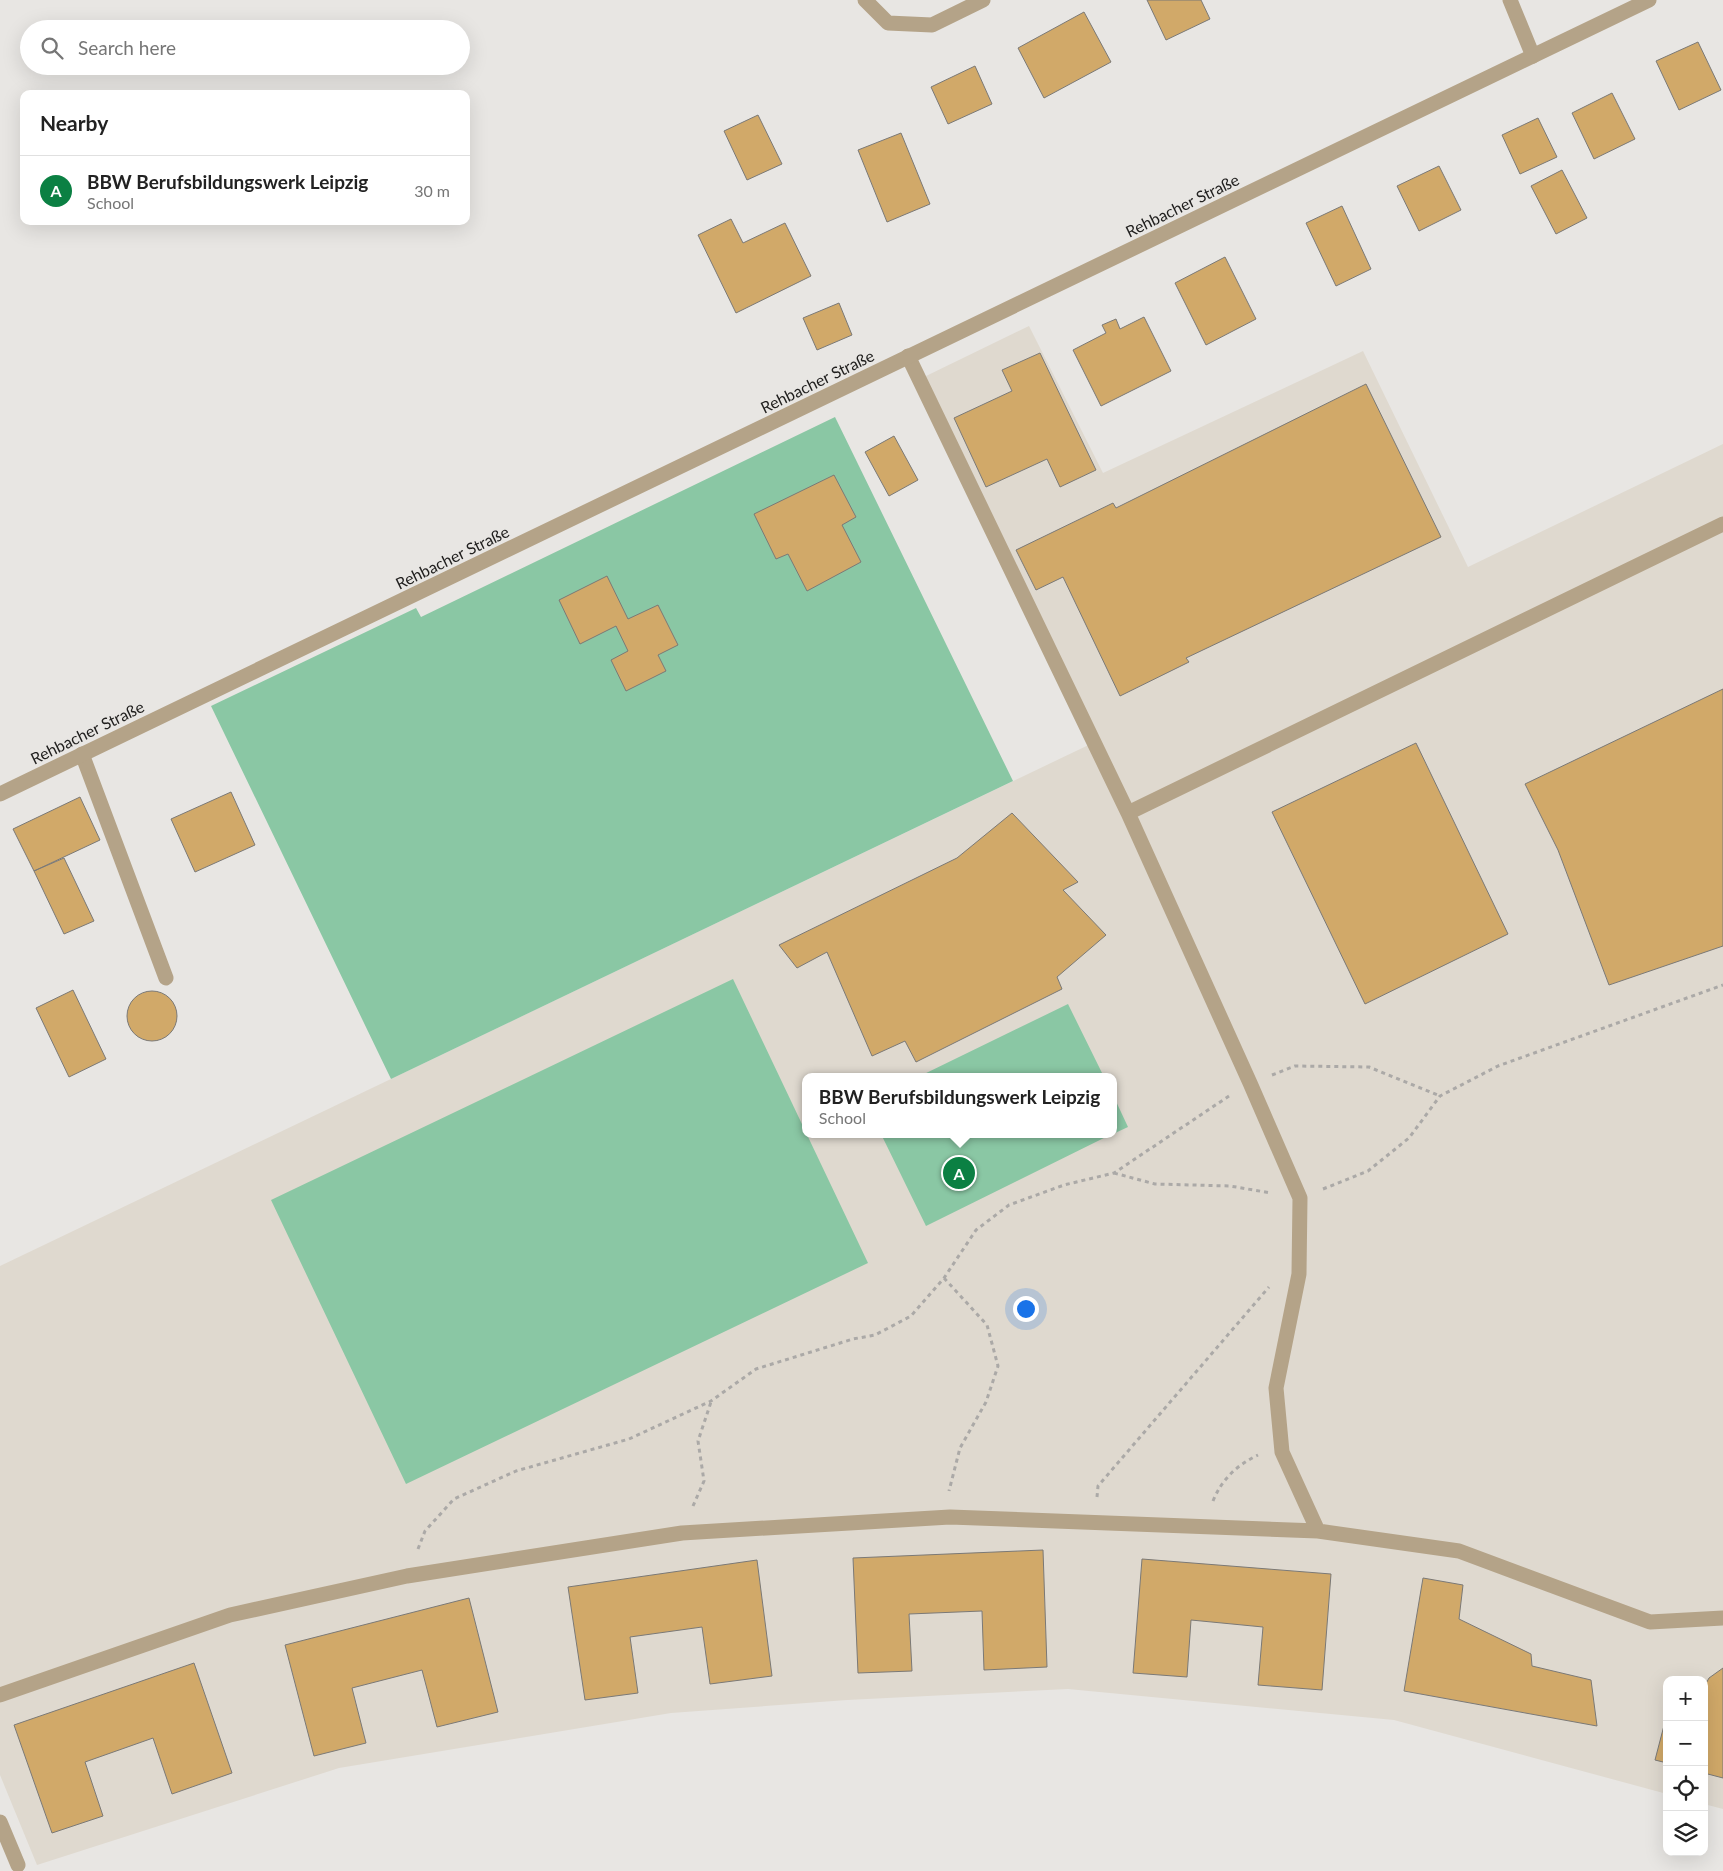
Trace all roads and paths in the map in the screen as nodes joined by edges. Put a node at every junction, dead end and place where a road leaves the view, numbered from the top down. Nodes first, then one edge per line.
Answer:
1 (865, 0) edge
2 (983, 0) edge
3 (1510, 0) edge
4 (1649, 0) edge
5 (1534, 56) junction
6 (908, 356) junction
7 (1723, 524) edge
8 (82, 754) junction
9 (0, 794) edge
10 (1128, 813) junction
11 (166, 978) dead end
12 (1723, 985) edge
13 (1250, 1083) junction
14 (1440, 1096) junction
15 (1114, 1173) junction
16 (1300, 1198) junction
17 (1299, 1253) junction
18 (944, 1278) junction
19 (711, 1401) junction
20 (1281, 1445) junction
21 (950, 1516) junction
22 (1094, 1522) junction
23 (1204, 1527) junction
24 (1318, 1531) junction
25 (682, 1533) junction
26 (407, 1576) junction
27 (1723, 1618) edge
28 (0, 1694) edge
29 (0, 1822) edge
30 (18, 1865) dead end

1 - 2 street
3 - 5 street
4 - 5 street, Rehbacher Straße
5 - 6 street, Rehbacher Straße
6 - 8 street, Rehbacher Straße
6 - 10 street
7 - 10 street
8 - 9 street, Rehbacher Straße
8 - 11 street
10 - 13 street
12 - 14 path
13 - 14 path
13 - 15 path
13 - 16 street
14 - 16 path
15 - 16 path
15 - 18 path
16 - 17 street
17 - 20 street
17 - 22 path
18 - 19 path
18 - 21 path
19 - 25 path
19 - 26 path
20 - 23 path
20 - 24 street
21 - 22 street
21 - 25 street
22 - 23 street
23 - 24 street
24 - 27 street
25 - 26 street
26 - 28 street
29 - 30 street

